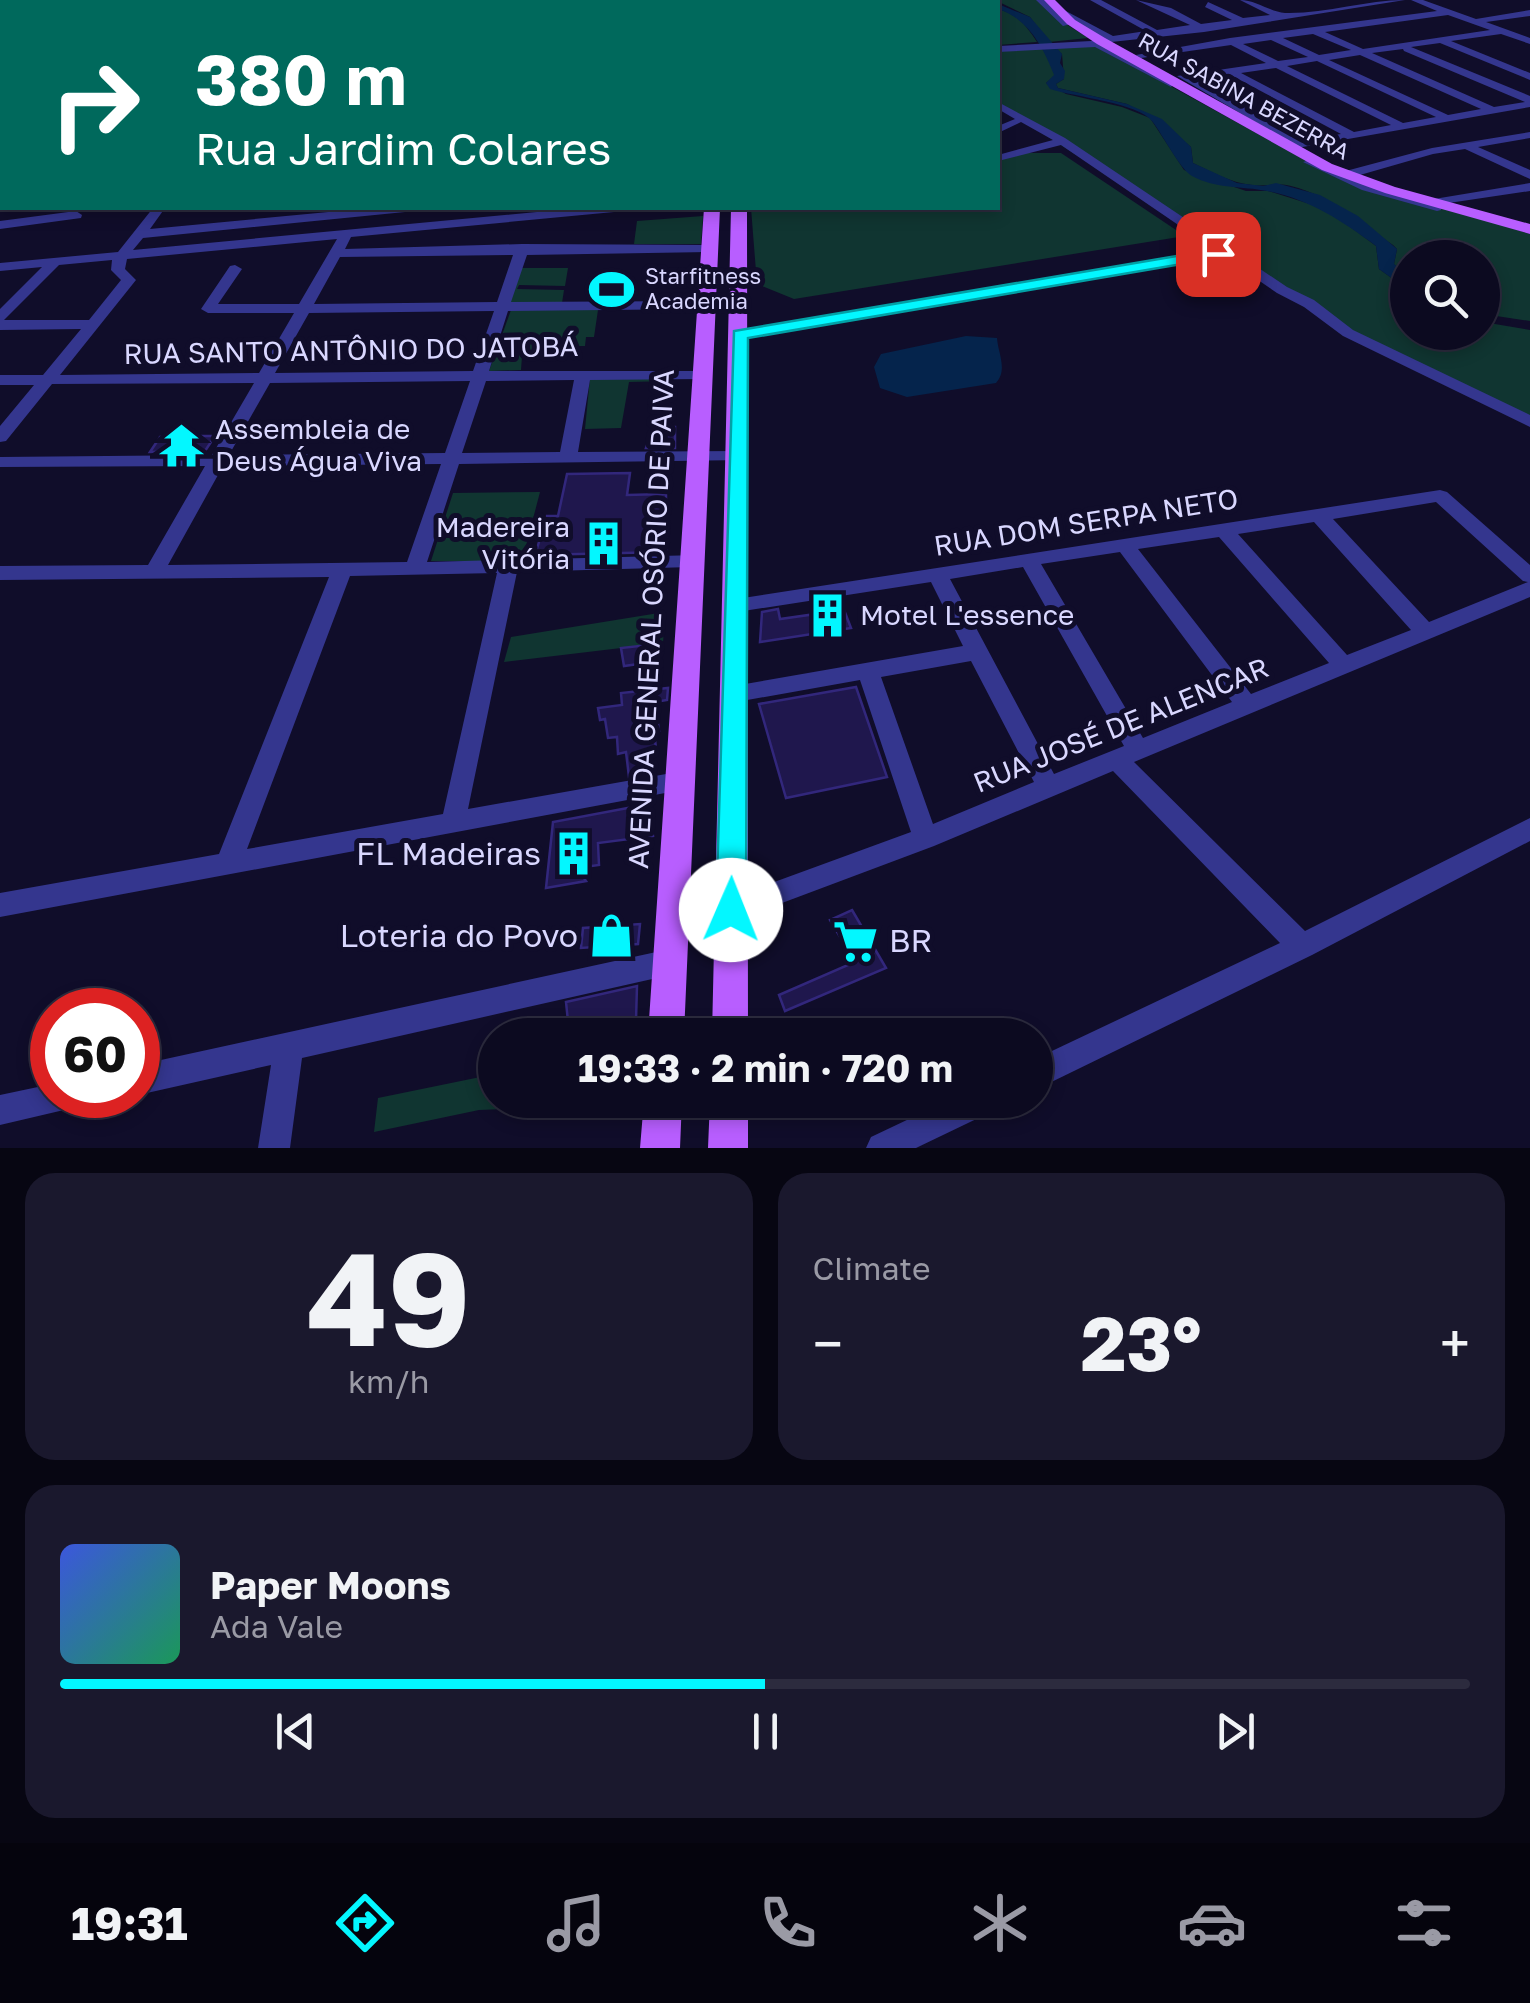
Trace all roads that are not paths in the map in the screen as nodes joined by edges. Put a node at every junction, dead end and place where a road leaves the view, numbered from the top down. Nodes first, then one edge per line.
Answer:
1 (1040, 0) edge
2 (1050, 0) edge
3 (1094, 0) edge
4 (1140, 0) edge
5 (1247, 0) edge
6 (1295, 0) edge
7 (1355, 0) edge
8 (1400, 0) edge
9 (1416, 0) edge
10 (1188, 4) edge
11 (1205, 5) junction
12 (1369, 5) junction
13 (1165, 10) junction
14 (1323, 12) junction
15 (1449, 12) junction
16 (1530, 13) edge
17 (1124, 16) junction
18 (1286, 18) junction
19 (1405, 18) junction
20 (1071, 19) junction
21 (1474, 21) junction
22 (1245, 23) junction
23 (1355, 26) junction
24 (1202, 28) junction
25 (1316, 31) junction
26 (1502, 31) junction
27 (1158, 34) junction
28 (1481, 34) junction
29 (1274, 37) junction
30 (1460, 38) junction
31 (1108, 40) junction
32 (1529, 40) edge
33 (1076, 42) junction
34 (1232, 42) junction
35 (1442, 42) junction
36 (1000, 46) edge
37 (1403, 47) junction
38 (1186, 48) junction
39 (1530, 52) edge
40 (1364, 53) junction
41 (1141, 54) junction
42 (1202, 56) dead end
43 (1485, 59) junction
44 (1322, 60) junction
45 (1217, 64) dead end
46 (1448, 65) junction
47 (1278, 66) junction
48 (1232, 72) junction
49 (1406, 72) junction
50 (1530, 77) edge
51 (1185, 78) junction
52 (1390, 92) junction
53 (1344, 99) junction
54 (1328, 101) dead end
55 (1530, 102) edge
56 (1312, 104) dead end
57 (1296, 106) junction
58 (1280, 108) dead end
59 (1000, 111) edge
60 (1000, 111) edge
61 (1264, 111) dead end
62 (1494, 111) junction
63 (1248, 113) junction
64 (1448, 120) junction
65 (1016, 122) junction
66 (1403, 127) junction
67 (1000, 129) edge
68 (1530, 134) edge
69 (1352, 135) junction
70 (1056, 143) junction
71 (1296, 145) junction
72 (1464, 145) junction
73 (1000, 157) edge
74 (1346, 175) junction
75 (1530, 176) edge
76 (1530, 187) edge
77 (1432, 202) junction
78 (160, 210) edge
79 (385, 210) edge
80 (428, 210) edge
81 (595, 210) edge
82 (712, 210) edge
83 (739, 210) edge
84 (76, 215) dead end
85 (0, 226) edge
86 (420, 228) junction
87 (1530, 231) edge
88 (139, 234) junction
89 (346, 234) junction
90 (522, 248) junction
91 (709, 248) junction
92 (409, 250) junction
93 (338, 253) junction
94 (1218, 254) junction
95 (120, 257) junction
96 (54, 263) junction
97 (0, 267) edge
98 (235, 270) dead end
99 (704, 304) junction
100 (503, 307) junction
101 (304, 310) junction
102 (0, 316) edge
103 (91, 324) junction
104 (0, 325) edge
105 (740, 334) junction
106 (702, 374) junction
107 (583, 375) junction
108 (478, 376) junction
109 (263, 379) junction
110 (0, 380) edge
111 (46, 380) junction
112 (1530, 425) edge
113 (0, 437) edge
114 (697, 456) junction
115 (739, 456) junction
116 (568, 457) junction
117 (454, 458) junction
118 (218, 459) junction
119 (0, 462) edge
120 (1320, 515) junction
121 (1223, 529) junction
122 (1124, 544) junction
123 (1028, 559) junction
124 (690, 560) junction
125 (508, 567) junction
126 (415, 569) junction
127 (342, 570) junction
128 (152, 572) junction
129 (0, 573) edge
130 (937, 573) junction
131 (1530, 576) edge
132 (1530, 589) edge
133 (737, 605) junction
134 (1426, 634) junction
135 (977, 652) junction
136 (1345, 666) junction
137 (868, 672) junction
138 (736, 694) junction
139 (1246, 706) junction
140 (1126, 755) junction
141 (682, 781) junction
142 (1049, 787) junction
143 (453, 824) junction
144 (1530, 829) edge
145 (924, 838) junction
146 (228, 864) junction
147 (0, 905) edge
148 (731, 910) junction
149 (1302, 946) junction
150 (670, 962) junction
151 (667, 1018) edge
152 (730, 1018) edge
153 (289, 1047) junction
154 (1053, 1065) edge
155 (160, 1075) edge
156 (30, 1104) edge
157 (0, 1110) edge
158 (661, 1118) edge
159 (729, 1118) edge
160 (944, 1118) edge
161 (274, 1148) edge
162 (660, 1148) edge
163 (728, 1148) edge
164 (882, 1148) edge

1 - 33 street
2 - 20 main road, RUA SABINA BEZERRA
3 - 17 street
4 - 13 street
5 - 11 street
5 - 18 street
6 - 14 street
7 - 12 street
8 - 12 street
9 - 15 street
10 - 11 street
10 - 13 street
11 - 22 street
12 - 14 street
12 - 19 street
13 - 17 street
13 - 24 street
14 - 18 street
14 - 23 street
15 - 19 street
15 - 21 street
16 - 21 street
17 - 20 street
17 - 27 street
18 - 22 street
18 - 25 street
19 - 23 street
19 - 30 street
20 - 31 main road, RUA SABINA BEZERRA
21 - 26 street
22 - 24 street
22 - 29 street
23 - 25 street
23 - 37 street
24 - 27 street
24 - 34 street
25 - 29 street
25 - 40 street
26 - 28 street
26 - 32 street
27 - 31 street
27 - 38 street
28 - 30 street
28 - 39 street
29 - 34 street
29 - 44 street
30 - 35 street
31 - 33 street
31 - 41 street
31 - 71 main road, RUA SABINA BEZERRA
33 - 36 street
33 - 87 street
34 - 38 street
34 - 47 street
35 - 37 street
35 - 43 street
37 - 40 street
37 - 46 street
38 - 41 street
38 - 42 street
40 - 44 street
40 - 49 street
41 - 51 street
43 - 46 street
43 - 50 street
44 - 47 street
44 - 52 street
45 - 48 street
46 - 49 street
46 - 55 street
47 - 48 street
47 - 53 street
48 - 51 street
48 - 57 street
49 - 62 street
51 - 63 street
52 - 53 street
52 - 64 street
53 - 54 street
53 - 66 street
55 - 62 street
56 - 57 street
57 - 58 street
57 - 69 street
59 - 65 street
60 - 112 street
61 - 63 street
62 - 64 street
63 - 71 street
64 - 66 street
65 - 67 street
65 - 70 street
66 - 69 street
68 - 72 street
69 - 71 street
70 - 73 street
70 - 94 street
71 - 74 main road, RUA SABINA BEZERRA
72 - 74 street
72 - 75 street
74 - 77 main road, RUA SABINA BEZERRA
76 - 77 street
77 - 87 main road, RUA SABINA BEZERRA
78 - 88 street
79 - 88 street
80 - 86 street
81 - 86 street
82 - 91 main road, AVENIDA GENERAL OSÓRIO DE PAIVA
83 - 105 main road
84 - 85 street
86 - 89 street
86 - 92 street
88 - 95 street
89 - 93 street
89 - 95 street
90 - 91 street
90 - 92 street
90 - 100 street
91 - 99 main road, AVENIDA GENERAL OSÓRIO DE PAIVA
92 - 93 street
93 - 101 street
94 - 105 street
94 - 112 street
95 - 96 street
95 - 103 street
96 - 97 street
96 - 102 street
98 - 101 street
99 - 100 street
99 - 106 main road, AVENIDA GENERAL OSÓRIO DE PAIVA
100 - 101 street
100 - 108 street
101 - 109 street
103 - 104 street
103 - 111 street
105 - 115 main road
106 - 107 street, RUA SANTO ANTÔNIO DO JATOBÁ
106 - 114 main road, AVENIDA GENERAL OSÓRIO DE PAIVA
107 - 108 street, RUA SANTO ANTÔNIO DO JATOBÁ
107 - 116 street
108 - 109 street, RUA SANTO ANTÔNIO DO JATOBÁ
108 - 117 street
109 - 111 street, RUA SANTO ANTÔNIO DO JATOBÁ
109 - 118 street
110 - 111 street, RUA SANTO ANTÔNIO DO JATOBÁ
111 - 113 street
114 - 115 street
114 - 116 street
114 - 124 main road, AVENIDA GENERAL OSÓRIO DE PAIVA
115 - 133 main road
116 - 117 street
117 - 118 street
117 - 126 street
118 - 119 street
118 - 128 street
120 - 121 street, RUA DOM SERPA NETO
120 - 131 street, RUA DOM SERPA NETO
120 - 134 street
121 - 122 street, RUA DOM SERPA NETO
121 - 136 street
122 - 123 street, RUA DOM SERPA NETO
122 - 139 street
123 - 130 street, RUA DOM SERPA NETO
123 - 140 street
124 - 125 street
124 - 141 main road, AVENIDA GENERAL OSÓRIO DE PAIVA
125 - 126 street
125 - 143 street
126 - 127 street
127 - 128 street
127 - 146 street
128 - 129 street
130 - 133 street, RUA DOM SERPA NETO
130 - 135 street
132 - 134 street, RUA JOSÉ DE ALENCAR
133 - 138 main road
134 - 136 street, RUA JOSÉ DE ALENCAR
135 - 137 street
135 - 142 street
136 - 139 street, RUA JOSÉ DE ALENCAR
137 - 138 street
137 - 145 street
138 - 148 main road
139 - 140 street, RUA JOSÉ DE ALENCAR
140 - 142 street, RUA JOSÉ DE ALENCAR
140 - 149 street
141 - 143 street
141 - 150 main road, AVENIDA GENERAL OSÓRIO DE PAIVA
142 - 145 street, RUA JOSÉ DE ALENCAR
143 - 146 street
144 - 149 street
145 - 148 street, RUA JOSÉ DE ALENCAR
146 - 147 street
148 - 152 main road
149 - 154 street
150 - 151 main road, AVENIDA GENERAL OSÓRIO DE PAIVA
150 - 153 street
153 - 155 street
153 - 161 street
156 - 157 street
158 - 162 main road
159 - 163 main road
160 - 164 street

